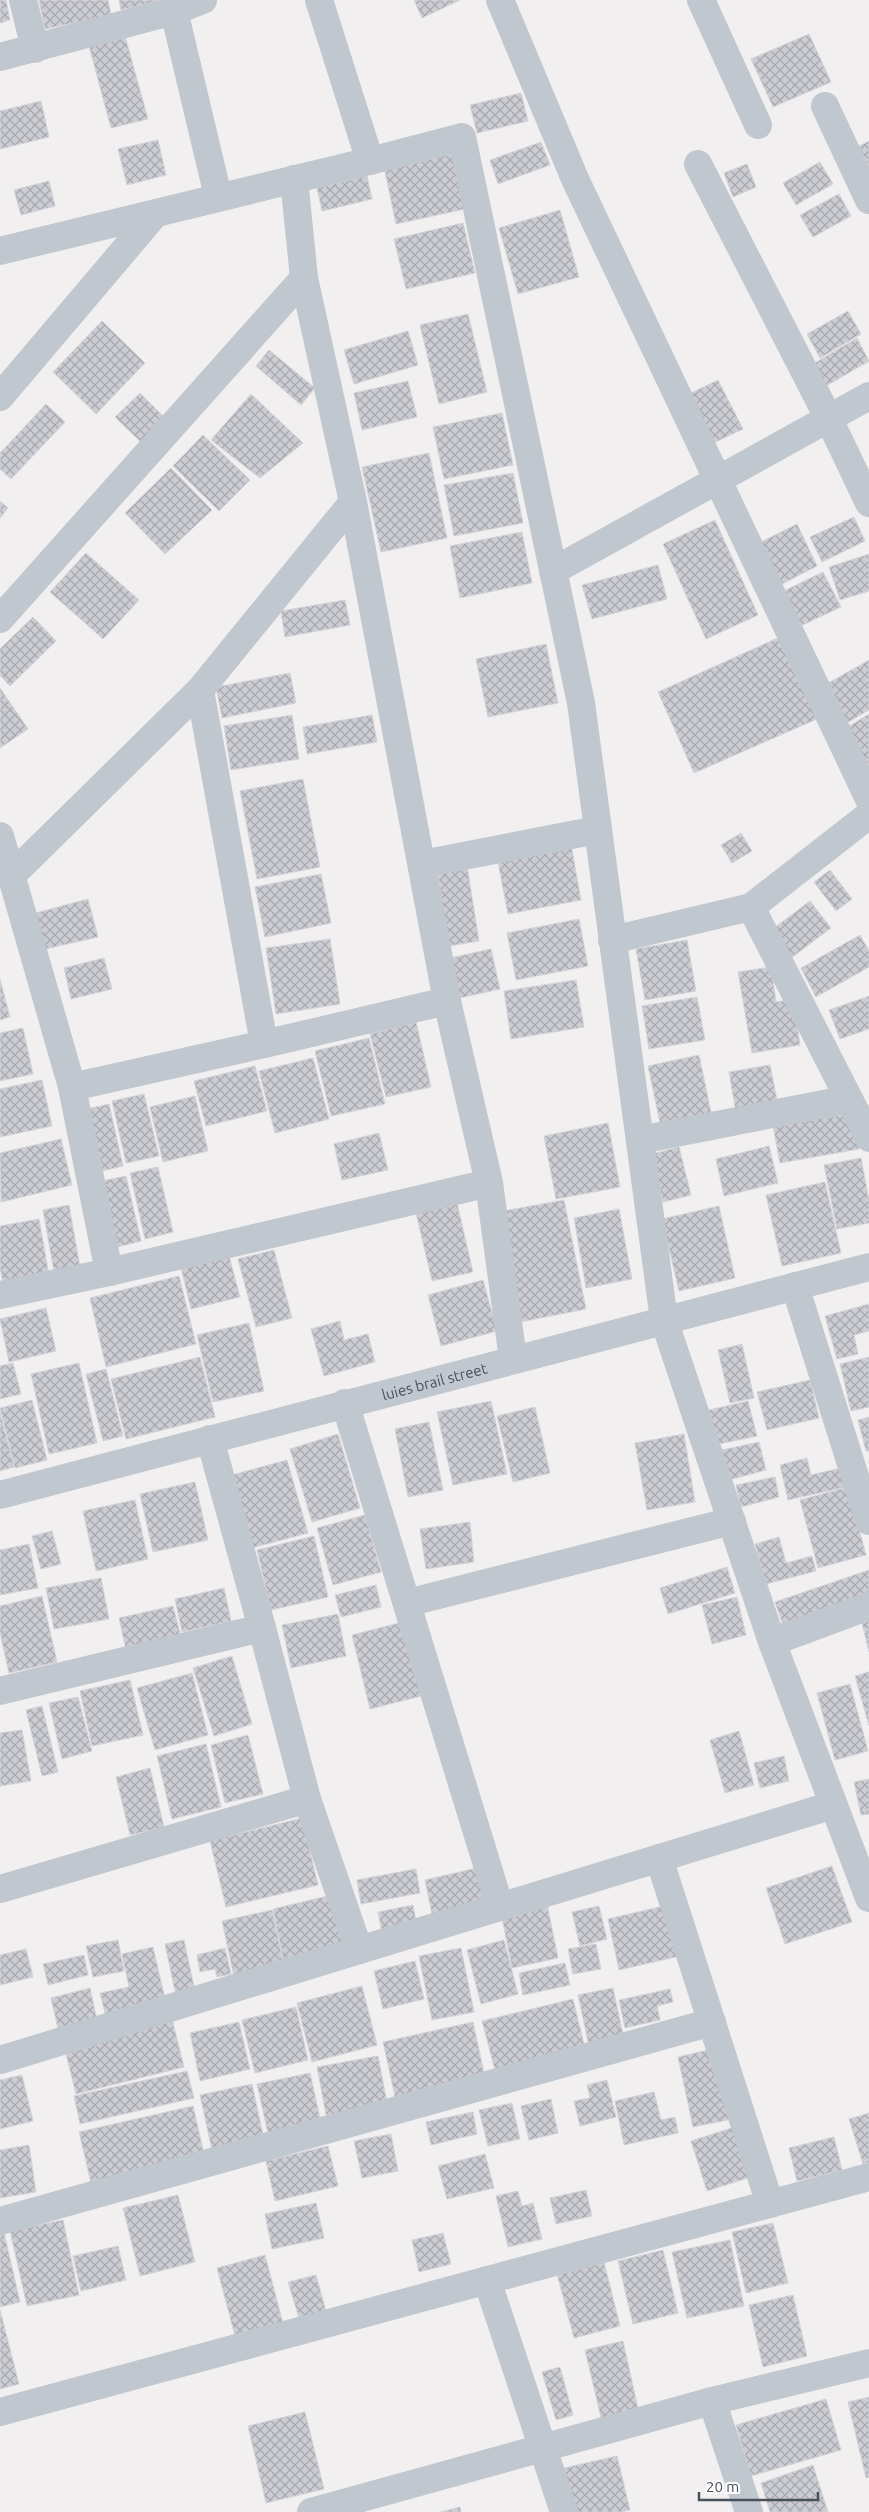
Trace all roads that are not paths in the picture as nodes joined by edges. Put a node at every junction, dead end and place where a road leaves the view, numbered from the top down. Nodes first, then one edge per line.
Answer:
1 (23, 0) edge
2 (203, 0) edge
3 (320, 0) edge
4 (500, 0) edge
5 (701, 0) edge
6 (174, 11) junction
7 (35, 49) junction
8 (0, 57) edge
9 (825, 106) dead end
10 (758, 125) dead end
11 (370, 161) junction
12 (698, 164) dead end
13 (294, 179) junction
14 (218, 196) junction
15 (869, 200) edge
16 (155, 214) junction
17 (0, 251) edge
18 (304, 278) junction
19 (869, 396) edge
20 (0, 397) edge
21 (829, 419) junction
22 (717, 480) junction
23 (353, 502) junction
24 (869, 503) edge
25 (553, 571) junction
26 (0, 620) edge
27 (200, 690) junction
28 (869, 799) edge
29 (869, 816) edge
30 (597, 830) junction
31 (0, 836) edge
32 (422, 864) junction
33 (11, 876) junction
34 (751, 907) junction
35 (612, 940) junction
36 (447, 1000) junction
37 (264, 1044) junction
38 (72, 1087) junction
39 (849, 1099) junction
40 (869, 1138) edge
41 (640, 1140) junction
42 (489, 1183) junction
43 (869, 1267) edge
44 (109, 1272) junction
45 (795, 1286) junction
46 (0, 1295) edge
47 (664, 1320) junction
48 (513, 1359) junction
49 (346, 1404) junction
50 (210, 1439) junction
51 (0, 1495) edge
52 (732, 1521) junction
53 (869, 1521) edge
54 (407, 1602) junction
55 (869, 1606) edge
56 (262, 1628) junction
57 (772, 1642) junction
58 (0, 1691) edge
59 (307, 1799) junction
60 (833, 1805) junction
61 (659, 1858) junction
62 (0, 1889) edge
63 (869, 1898) edge
64 (500, 1906) junction
65 (359, 1950) junction
66 (712, 2022) junction
67 (0, 2060) edge
68 (869, 2177) edge
69 (770, 2204) junction
70 (0, 2221) edge
71 (487, 2280) junction
72 (869, 2363) edge
73 (712, 2401) junction
74 (0, 2412) edge
75 (544, 2447) junction
76 (373, 2503) edge
77 (311, 2512) edge
78 (564, 2512) edge
79 (749, 2512) edge

1 - 7 street
2 - 6 street
3 - 11 street
4 - 22 street
5 - 10 street
6 - 7 street
6 - 14 street
7 - 8 street
9 - 15 street
11 - 13 street
11 - 25 street
12 - 21 street
13 - 14 street
13 - 18 street
14 - 16 street
16 - 17 street
16 - 20 street
18 - 23 street
18 - 26 street
19 - 21 street
21 - 22 street
21 - 24 street
22 - 25 street
22 - 28 street
23 - 27 street
23 - 32 street
25 - 30 street
27 - 33 street
27 - 37 street
29 - 34 street
30 - 32 street
30 - 35 street
31 - 33 street
32 - 36 street
33 - 38 street
34 - 35 street
34 - 39 street
35 - 41 street
36 - 37 street
36 - 42 street
37 - 38 street
38 - 44 street
39 - 40 street
39 - 41 street
41 - 47 street
42 - 44 street
42 - 48 street
43 - 45 street, luies brail street
44 - 46 street
45 - 47 street, luies brail street
45 - 53 street
47 - 48 street, luies brail street
47 - 52 street
48 - 49 street, luies brail street
49 - 50 street, luies brail street
49 - 54 street
50 - 51 street, luies brail street
50 - 56 street
52 - 54 street
52 - 57 street
54 - 64 street
55 - 57 street
56 - 58 street
56 - 59 street
57 - 60 street
59 - 62 street
59 - 65 street
60 - 61 street
60 - 63 street
61 - 64 street
61 - 66 street
64 - 65 street
65 - 67 street
66 - 69 street
66 - 70 street
68 - 69 street
69 - 71 street
71 - 74 street
71 - 75 street
72 - 73 street
73 - 75 street
73 - 79 street
75 - 76 street
75 - 78 street
76 - 77 street

